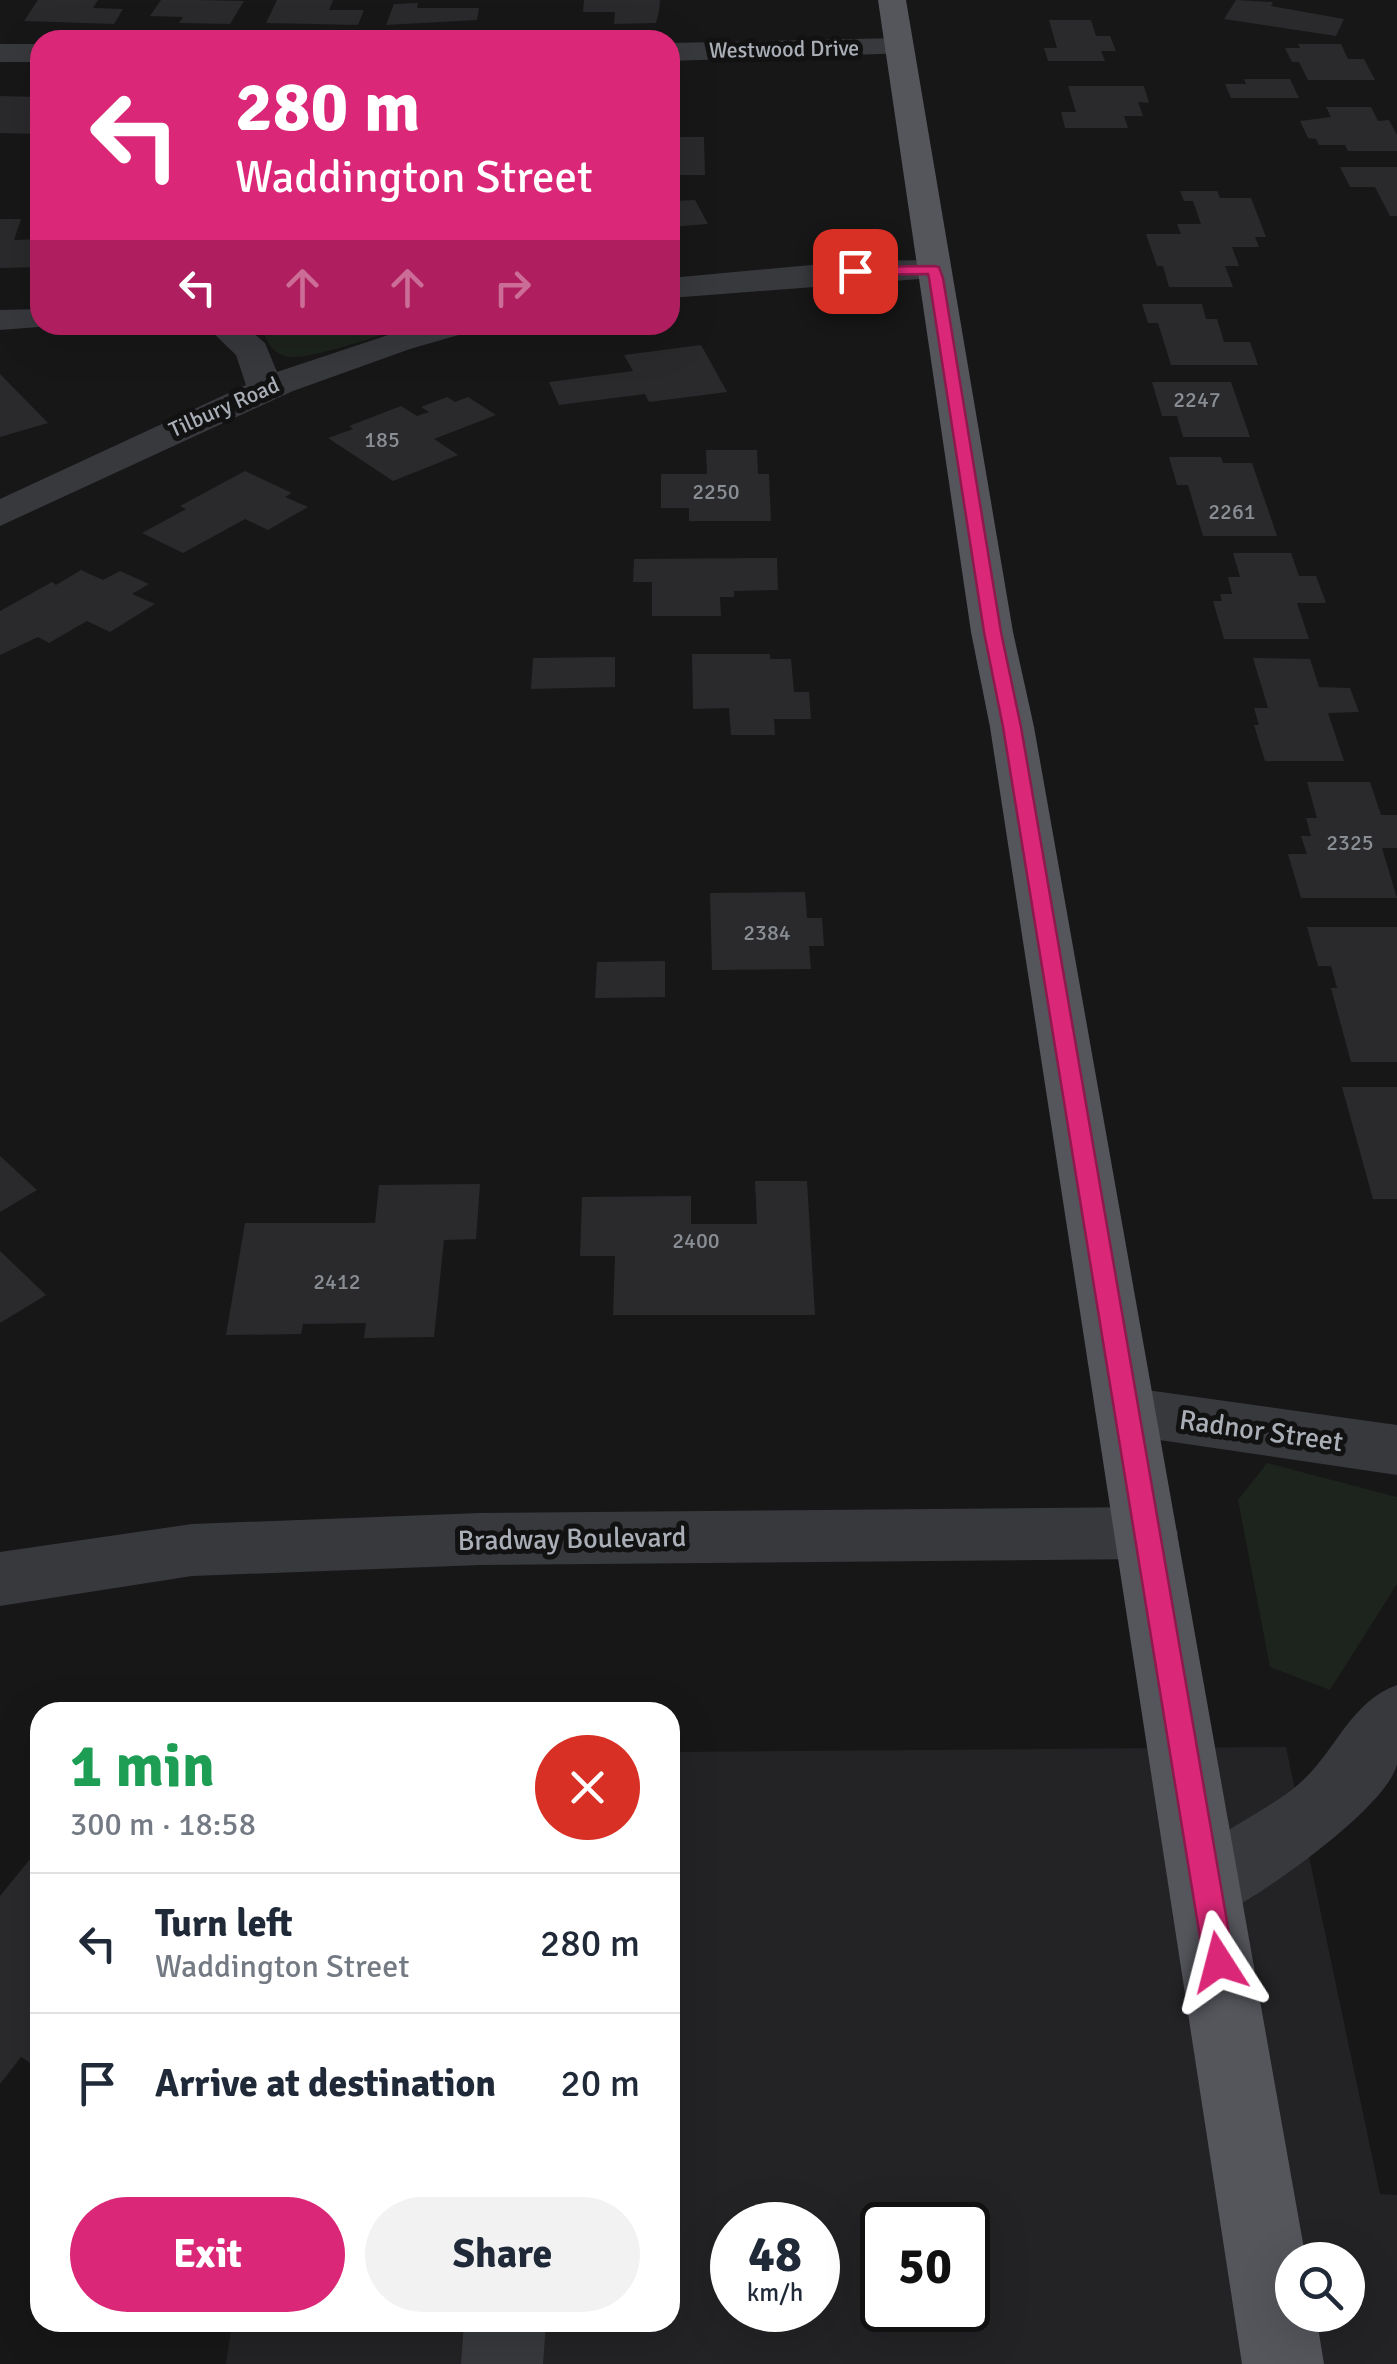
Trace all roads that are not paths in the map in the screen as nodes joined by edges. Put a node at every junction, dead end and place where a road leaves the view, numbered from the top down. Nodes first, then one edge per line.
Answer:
1 (892, 0) edge
2 (899, 47) junction
3 (0, 52) edge
4 (680, 52) edge
5 (30, 53) edge
6 (934, 270) junction
7 (680, 287) edge
8 (30, 318) edge
9 (0, 320) edge
10 (235, 335) edge
11 (426, 335) edge
12 (264, 388) junction
13 (0, 514) edge
14 (1125, 1411) junction
15 (1397, 1450) edge
16 (1146, 1533) junction
17 (0, 1578) edge
18 (1397, 1715) edge
19 (1207, 1888) junction
20 (504, 2332) edge
21 (502, 2364) edge
22 (1283, 2364) edge

1 - 2 main road
2 - 4 street, Westwood Drive
2 - 6 main road
3 - 5 street
6 - 7 street
6 - 14 main road
8 - 9 street
10 - 12 street
11 - 12 street, Tilbury Road
12 - 13 street, Tilbury Road
14 - 15 street, Radnor Street
14 - 16 main road
16 - 17 street, Bradway Boulevard
16 - 19 main road
18 - 19 street
19 - 22 main road
20 - 21 street

